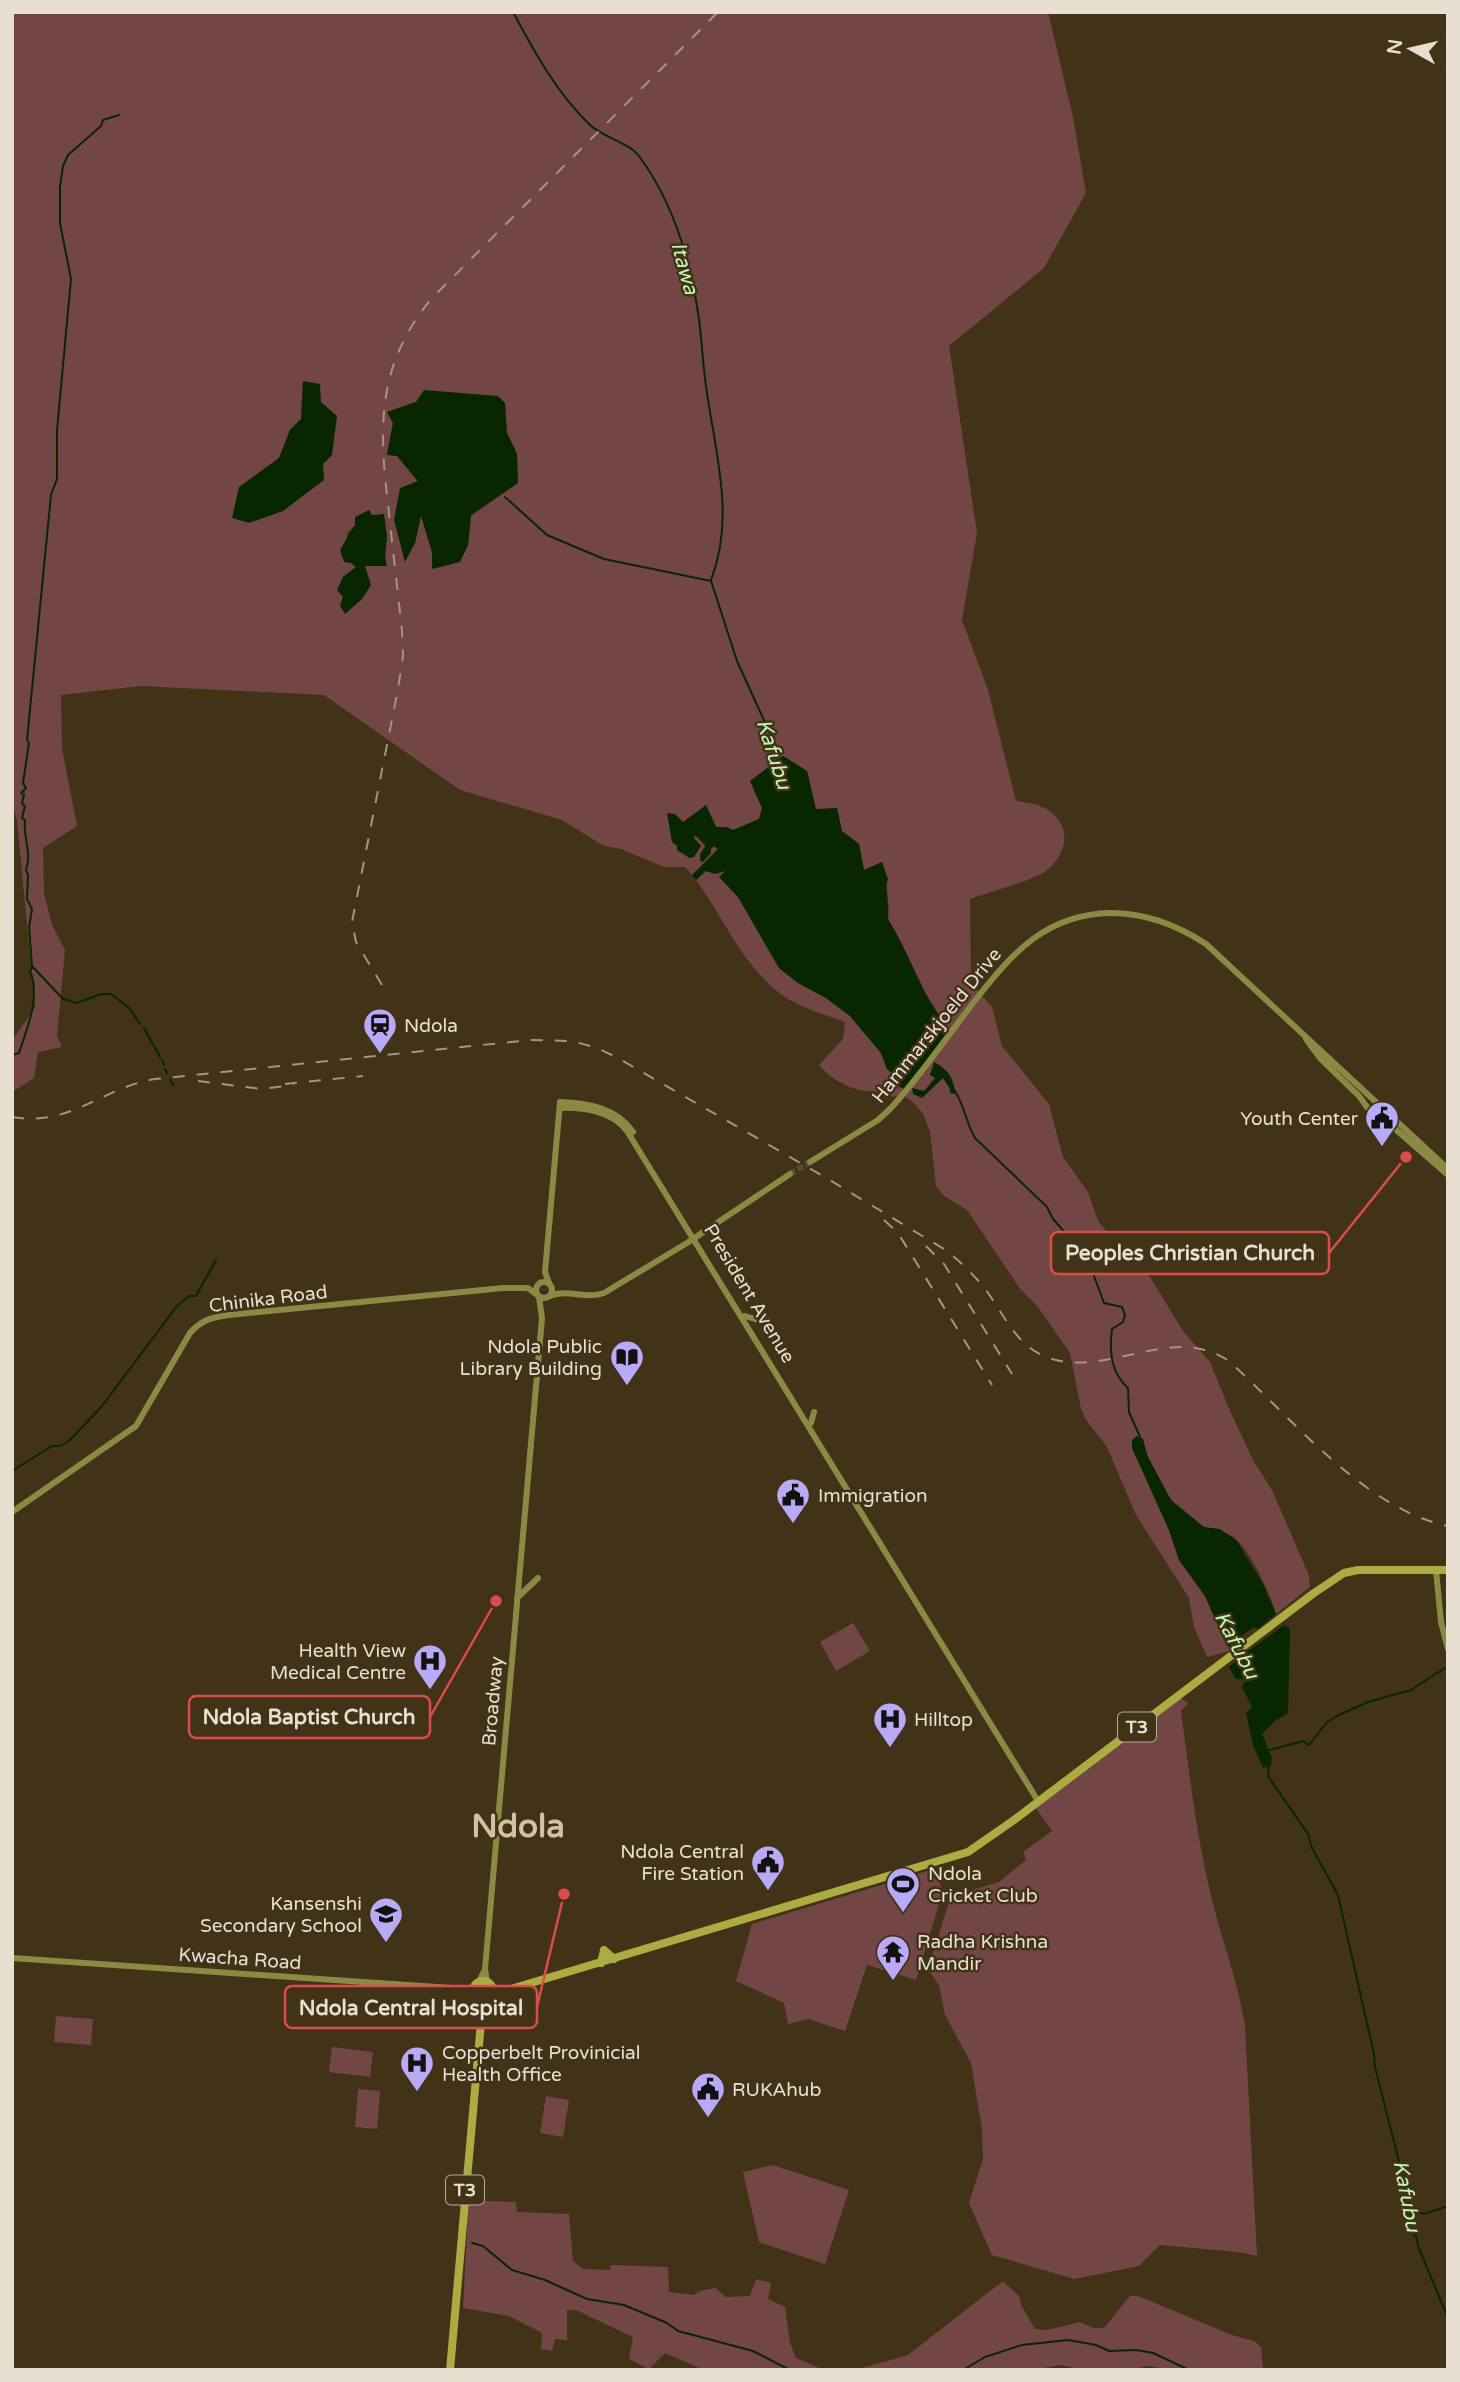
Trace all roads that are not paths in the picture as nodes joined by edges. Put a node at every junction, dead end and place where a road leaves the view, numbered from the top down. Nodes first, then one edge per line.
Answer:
1 (1326, 1058) junction
2 (638, 1145) junction
3 (645, 1159) junction
4 (1432, 1159) junction
5 (810, 1162) tunnel mouth
6 (1448, 1169) edge
7 (790, 1174) tunnel mouth
8 (656, 1175) junction
9 (1448, 1175) edge
10 (706, 1228) junction
11 (693, 1232) junction
12 (686, 1241) junction
13 (700, 1244) junction
14 (545, 1272) junction
15 (539, 1283) junction
16 (550, 1284) junction
17 (528, 1289) junction
18 (544, 1296) junction
19 (744, 1318) junction
20 (754, 1334) junction
21 (800, 1409) junction
22 (809, 1424) junction
23 (12, 1512) edge
24 (1436, 1570) junction
25 (1448, 1570) edge
26 (538, 1578) dead end
27 (517, 1599) junction
28 (1448, 1648) edge
29 (1038, 1801) junction
30 (12, 1958) edge
31 (483, 1983) junction
32 (466, 1989) junction
33 (507, 1989) junction
34 (476, 1997) junction
35 (490, 1997) junction
36 (482, 2011) junction
37 (450, 2370) edge

1 - 4 main road, Hammarskjoeld Drive
1 - 4 main road, Hammarskjoeld Drive
1 - 5 main road, Hammarskjoeld Drive
2 - 3 main road, President Avenue
2 - 11 main road, President Avenue
2 - 14 main road, President Avenue
3 - 8 main road, President Avenue
3 - 8 main road
4 - 6 main road, Hammarskjoeld Drive
4 - 9 main road, Hammarskjoeld Drive
7 - 10 main road
8 - 11 main road, President Avenue
10 - 11 main road
10 - 11 main road
10 - 13 main road
11 - 12 main road
11 - 13 main road, President Avenue
12 - 13 main road
12 - 16 main road
12 - 18 main road
13 - 19 main road, President Avenue
14 - 15 main road
14 - 16 main road
15 - 16 main road
15 - 17 main road
15 - 18 main road
16 - 18 main road
17 - 18 main road
17 - 23 main road, Chinika Road
18 - 27 main road, Broadway
19 - 20 main road, President Avenue
19 - 20 main road
19 - 20 main road
20 - 21 main road, President Avenue
21 - 22 main road, President Avenue
21 - 22 main road
21 - 22 main road
22 - 29 main road, President Avenue
24 - 25 highway, T3
24 - 28 main road
24 - 29 highway, T3
26 - 27 main road
27 - 31 main road, Broadway
29 - 33 highway, T3
30 - 32 main road, Kwacha Road
31 - 32 main road
31 - 33 highway, T3
31 - 34 highway
31 - 35 highway
32 - 34 main road
33 - 35 highway, T3
34 - 35 highway
34 - 36 highway, T3
35 - 36 highway, T3
36 - 37 highway, T3

